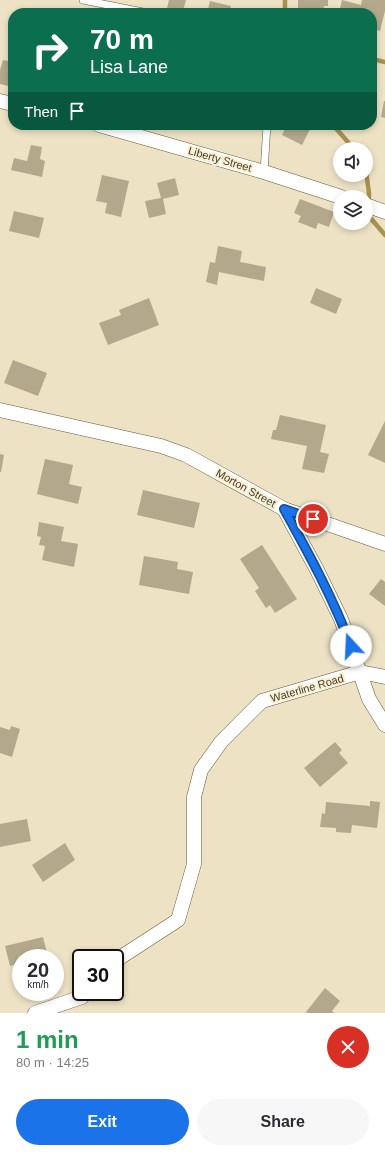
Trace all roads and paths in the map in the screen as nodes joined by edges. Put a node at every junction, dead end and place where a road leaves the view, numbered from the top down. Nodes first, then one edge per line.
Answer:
1 (83, 0) edge
2 (123, 8) edge
3 (117, 130) edge
4 (267, 130) edge
5 (264, 172) junction
6 (333, 194) edge
7 (373, 208) edge
8 (385, 212) edge
9 (0, 410) edge
10 (284, 509) junction
11 (385, 544) edge
12 (360, 672) junction
13 (385, 677) edge
14 (385, 725) edge
15 (124, 955) edge
16 (72, 1000) edge
17 (36, 1013) edge

1 - 2 lane
3 - 5 street, Liberty Street
4 - 5 lane
5 - 6 street, Liberty Street
7 - 8 street
9 - 10 street, Morton Street
10 - 11 street
10 - 12 street, Morton Street
12 - 13 street, Waterline Road
12 - 14 street, Morton Street
12 - 15 street, Waterline Road
16 - 17 street

